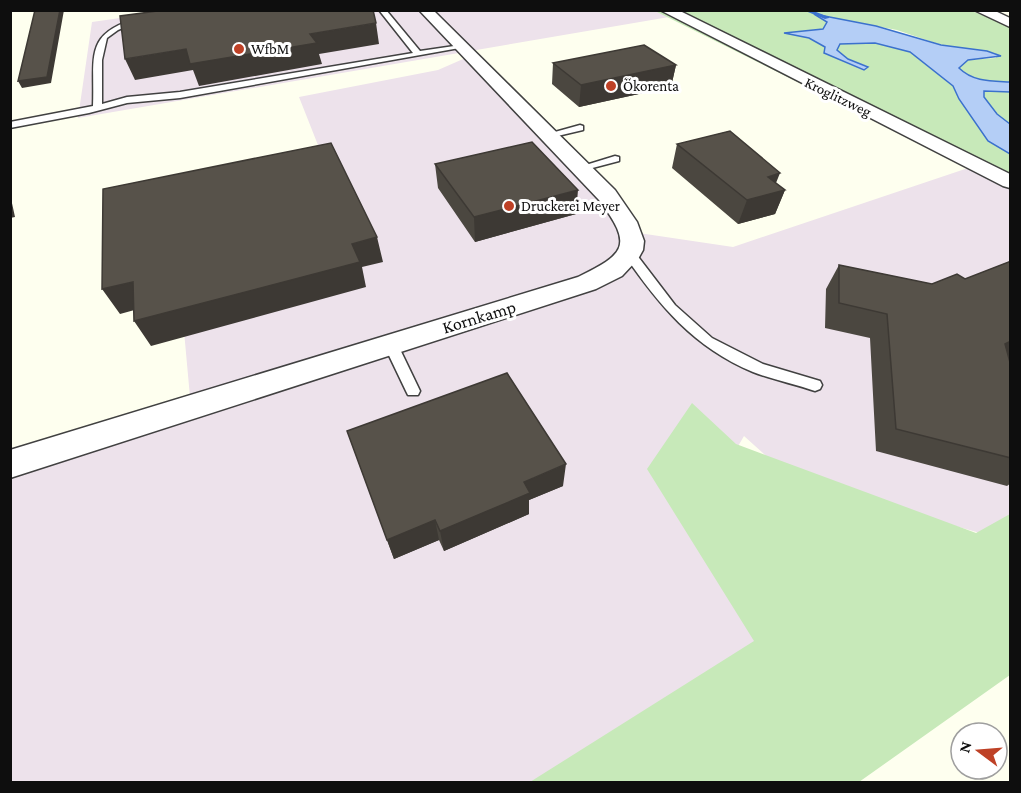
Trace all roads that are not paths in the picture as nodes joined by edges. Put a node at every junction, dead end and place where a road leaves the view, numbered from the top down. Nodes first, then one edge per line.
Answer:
1 (382, 10) edge
2 (425, 10) edge
3 (666, 10) edge
4 (980, 10) edge
5 (147, 18) edge
6 (1011, 23) edge
7 (461, 47) junction
8 (418, 54) junction
9 (98, 108) junction
10 (10, 125) edge
11 (580, 128) dead end
12 (549, 135) junction
13 (615, 159) dead end
14 (580, 168) junction
15 (1011, 182) edge
16 (629, 253) junction
17 (391, 345) junction
18 (815, 385) dead end
19 (412, 391) dead end
20 (10, 464) edge

1 - 8 lane
2 - 7 street
3 - 15 street, Kroglitzweg
4 - 6 street
5 - 9 lane
7 - 8 lane
7 - 12 street
8 - 9 lane
9 - 10 lane
11 - 12 lane
12 - 14 street
13 - 14 lane
14 - 16 street
16 - 17 street, Kornkamp
16 - 18 lane
17 - 19 lane
17 - 20 street, Kornkamp

